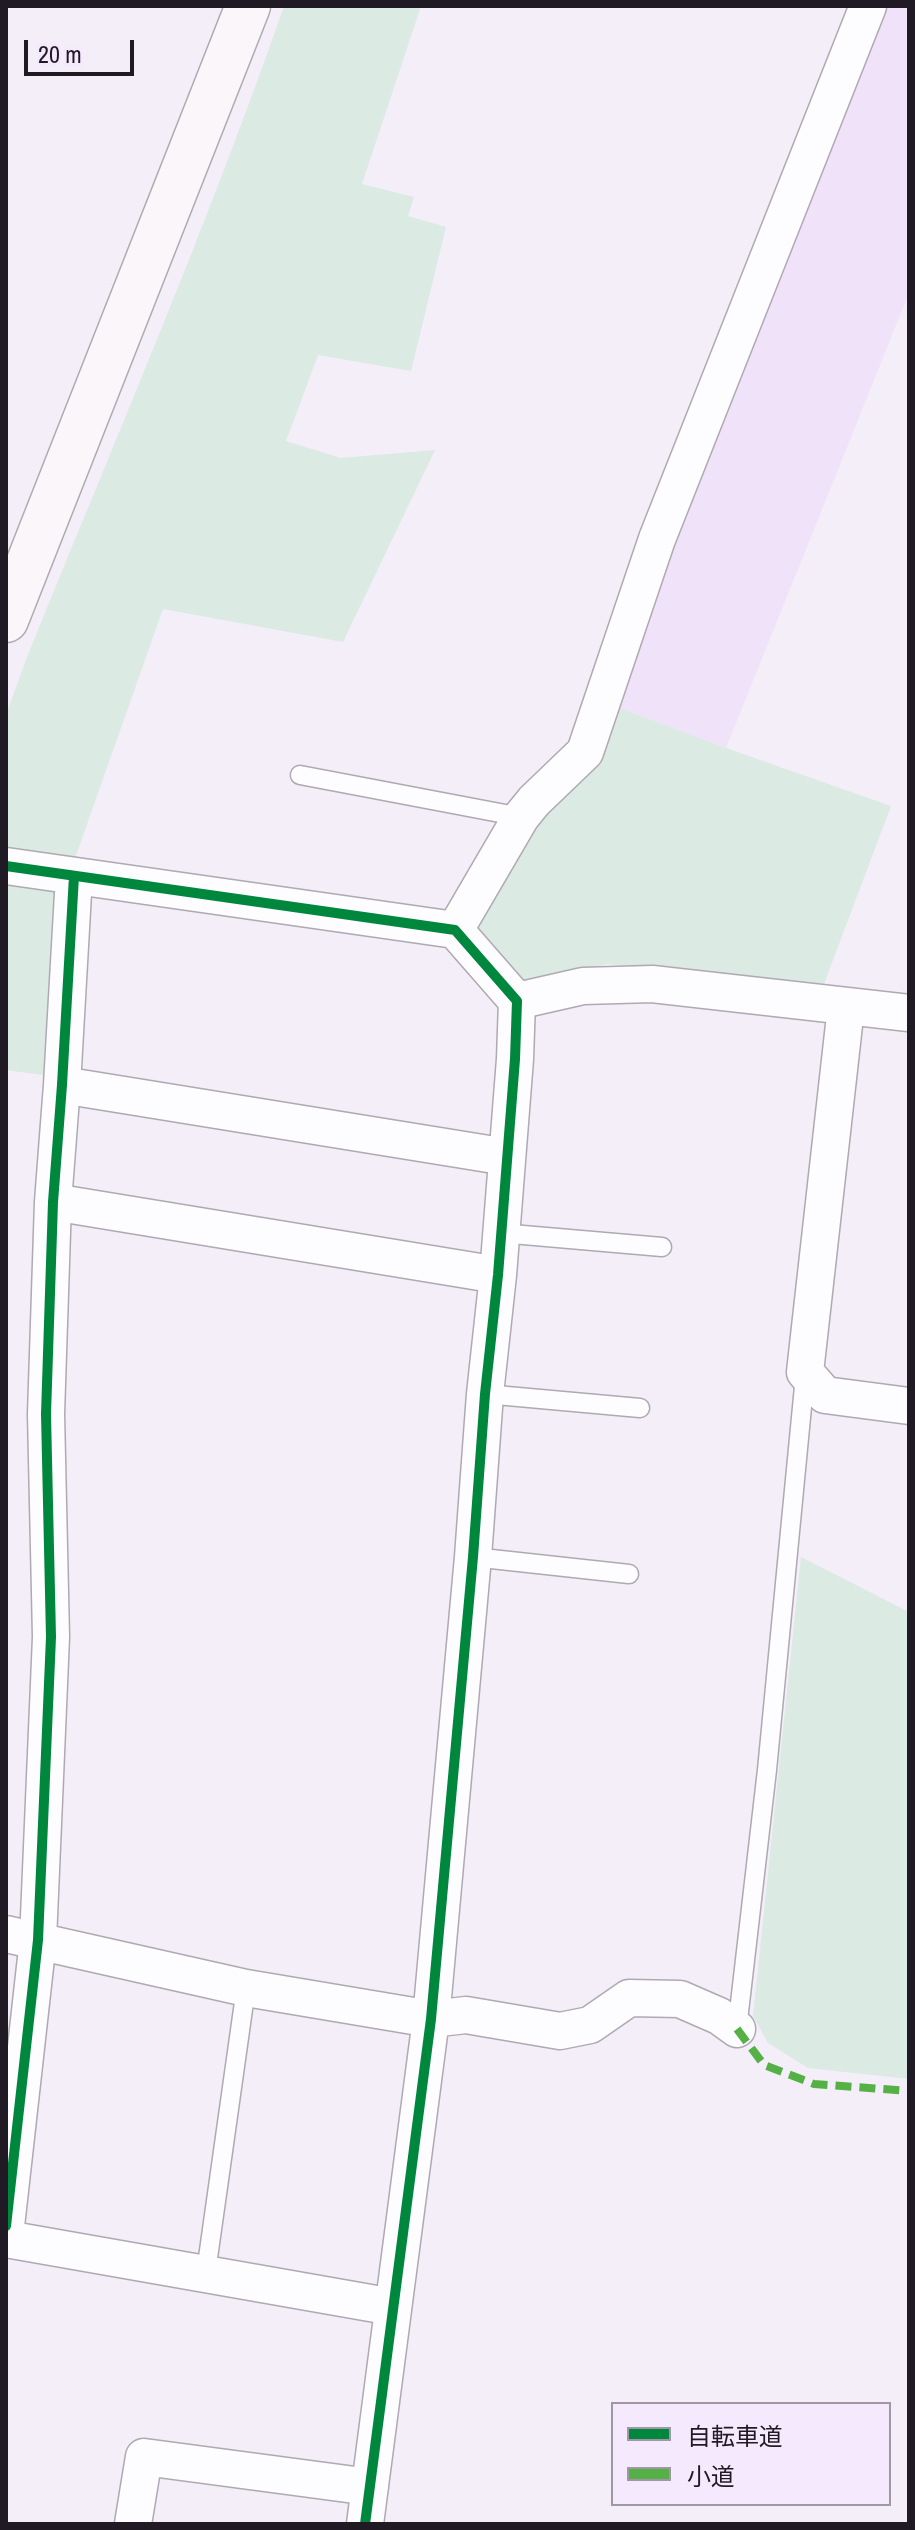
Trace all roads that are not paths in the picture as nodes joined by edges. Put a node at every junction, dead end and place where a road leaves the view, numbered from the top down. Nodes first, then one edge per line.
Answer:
1 (248, 6) edge
2 (868, 6) edge
3 (6, 620) edge
4 (300, 775) dead end
5 (521, 817) junction
6 (6, 866) edge
7 (74, 876) junction
8 (455, 930) junction
9 (517, 1001) junction
10 (906, 1005) edge
11 (846, 1007) junction
12 (62, 1085) junction
13 (507, 1157) junction
14 (53, 1202) junction
15 (500, 1233) junction
16 (662, 1247) dead end
17 (498, 1275) junction
18 (805, 1372) junction
19 (485, 1394) junction
20 (909, 1406) edge
21 (640, 1408) dead end
22 (473, 1557) junction
23 (629, 1574) dead end
24 (22, 1937) edge
25 (246, 1988) junction
26 (431, 2019) junction
27 (737, 2029) joint
28 (6, 2226) edge
29 (6, 2239) edge
30 (206, 2272) junction
31 (393, 2307) junction
32 (370, 2487) junction
33 (133, 2524) edge
34 (365, 2524) edge

1 - 3 street
2 - 5 street
4 - 5 lane
5 - 8 street
6 - 7 street
7 - 8 street
7 - 12 street
8 - 9 street
9 - 11 street
9 - 13 street
10 - 11 street
11 - 18 street
12 - 13 street
12 - 14 street
13 - 15 street
14 - 17 street
14 - 24 street
15 - 16 lane
15 - 17 street
17 - 19 street
18 - 20 street
18 - 27 lane
19 - 21 lane
19 - 22 street
22 - 23 lane
22 - 26 street
24 - 25 street
24 - 28 street
25 - 26 street
25 - 30 lane
26 - 27 street
26 - 31 street
29 - 30 street
30 - 31 street
31 - 32 street
32 - 33 street
32 - 34 street

